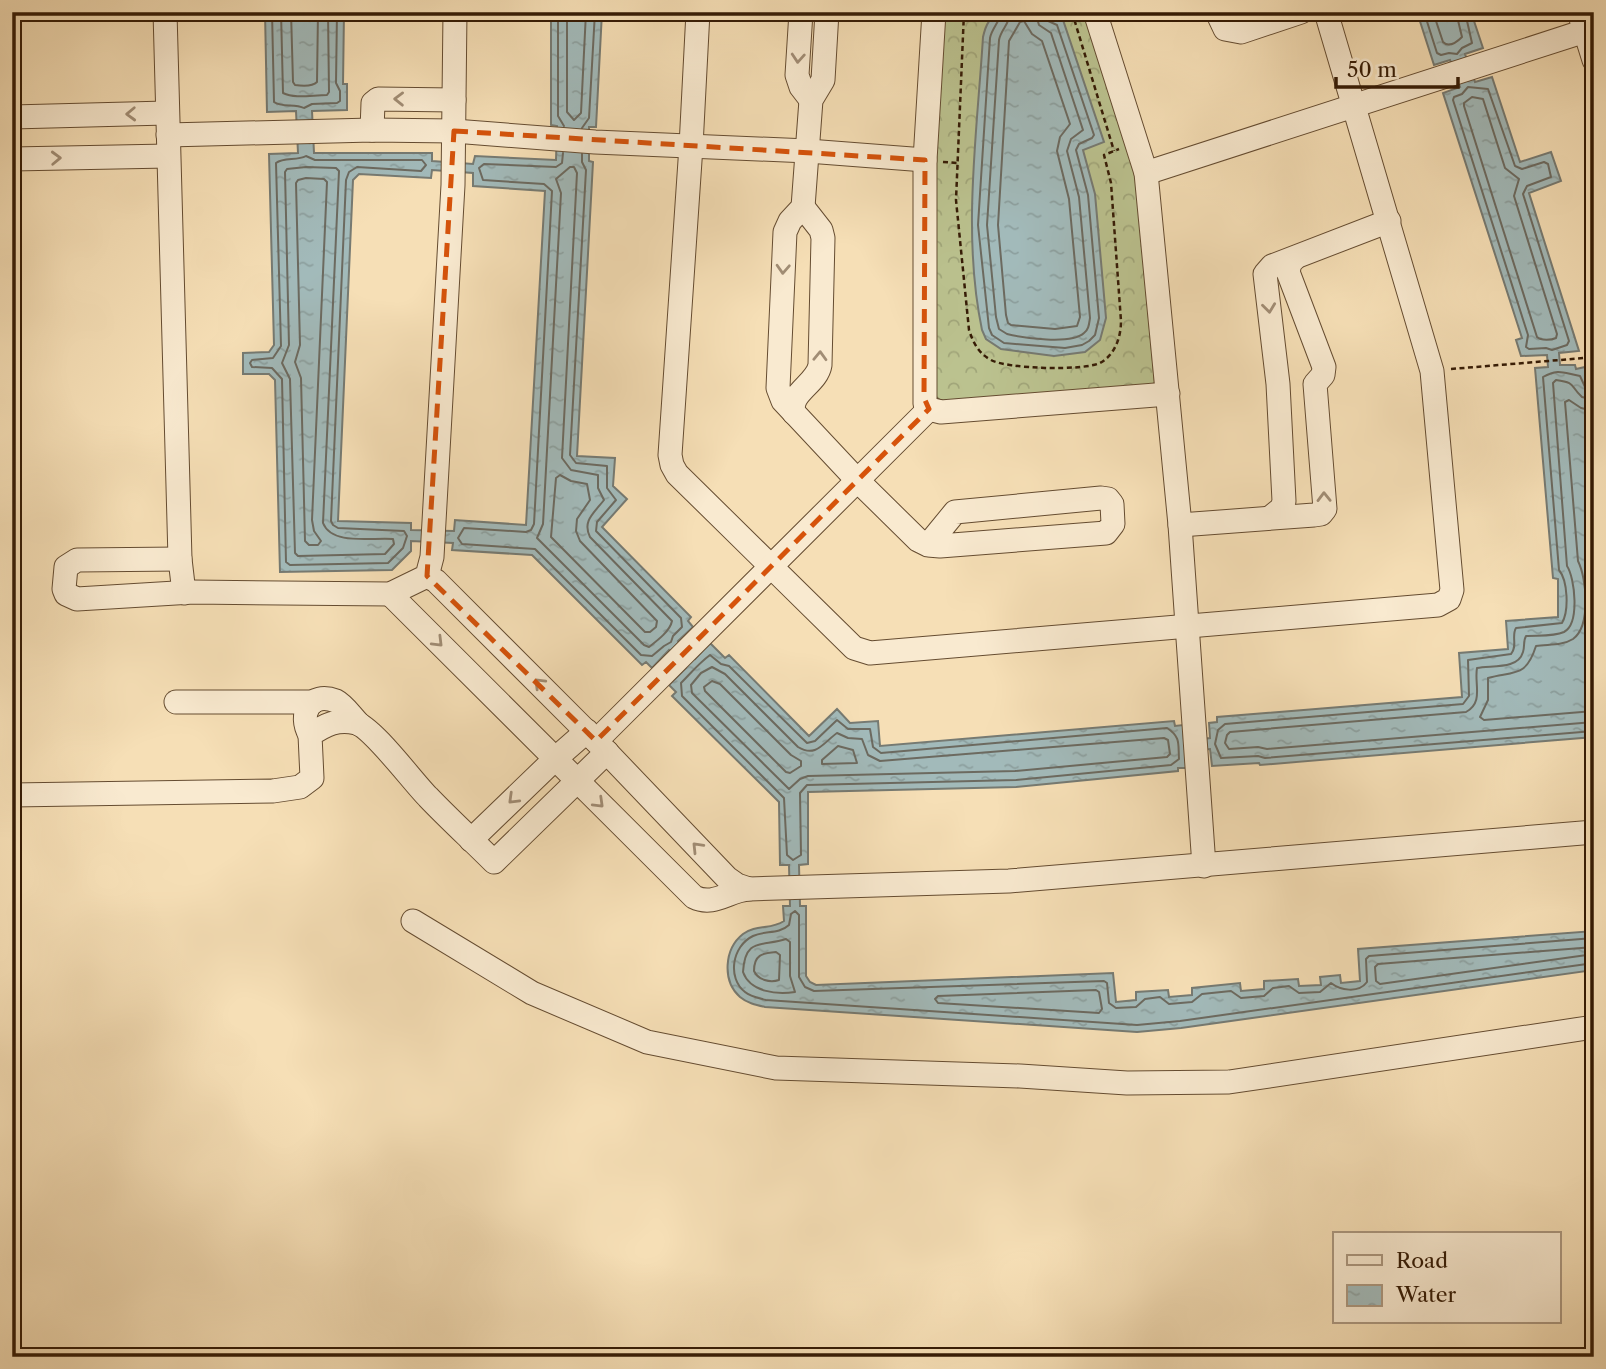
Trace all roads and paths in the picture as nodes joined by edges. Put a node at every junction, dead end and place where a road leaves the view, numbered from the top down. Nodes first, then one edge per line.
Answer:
1 (165, 12) edge
2 (455, 12) edge
3 (698, 12) edge
4 (801, 12) edge
5 (827, 12) edge
6 (934, 12) edge
7 (964, 12) edge
8 (1072, 12) edge
9 (1095, 12) edge
10 (1217, 12) edge
11 (1301, 12) edge
12 (1326, 12) edge
13 (1588, 32) edge
14 (454, 100) junction
15 (811, 100) junction
16 (1355, 106) junction
17 (12, 117) edge
18 (372, 130) junction
19 (167, 135) junction
20 (454, 141) junction
21 (691, 146) junction
22 (808, 151) junction
23 (12, 159) edge
24 (925, 160) junction
25 (1146, 173) junction
26 (803, 207) junction
27 (1389, 221) junction
28 (1294, 258) junction
29 (1594, 354) edge
30 (1432, 370) junction
31 (1316, 381) junction
32 (1278, 384) junction
33 (1168, 394) junction
34 (929, 409) junction
35 (794, 413) junction
36 (857, 480) junction
37 (1270, 517) junction
38 (1180, 525) junction
39 (928, 545) junction
40 (180, 559) junction
41 (772, 566) junction
42 (427, 576) junction
43 (184, 593) junction
44 (390, 594) junction
45 (1188, 628) junction
46 (176, 702) dead end
47 (313, 702) junction
48 (359, 724) junction
49 (310, 735) junction
50 (597, 741) junction
51 (555, 759) junction
52 (578, 782) junction
53 (12, 796) edge
54 (1594, 832) edge
55 (471, 839) junction
56 (1204, 866) junction
57 (749, 889) junction
58 (413, 921) dead end
59 (1594, 1027) edge

1 - 19 street
2 - 14 street
3 - 21 street
4 -> 15 street
5 - 15 street
6 - 24 street
7 - 8 path
9 - 25 street
10 - 11 street
12 - 16 street
13 - 16 street
14 -> 18 street
14 - 20 street
15 - 22 street
16 - 25 street
16 - 27 street
19 -> 17 street
18 - 19 street
18 - 20 street
23 -> 19 street
19 - 40 street
20 - 21 street
20 - 42 street
21 - 22 street
21 - 41 street
22 - 24 street
22 - 26 street
24 - 34 street
25 - 33 street
26 -> 35 street
35 -> 26 street
27 - 28 street
27 - 30 street
28 - 31 street
28 -> 32 street
29 - 30 path
30 - 45 street
31 - 32 street
37 -> 31 street
32 - 37 street
33 - 34 street
33 - 38 street
34 - 36 street
35 - 36 street
36 - 39 street
36 - 41 street
37 - 38 street
38 - 45 street
39 - 39 street
40 - 43 street
40 - 43 street
41 - 45 street
41 - 50 street
42 - 44 street
50 -> 42 street
43 - 44 street
44 -> 51 street
45 - 56 street
46 - 47 street
47 - 48 street
47 - 49 street
48 - 49 street
48 - 55 street
49 - 53 street
50 - 51 street
50 - 52 street
57 -> 50 street
51 - 52 street
51 -> 55 street
52 - 55 street
52 -> 57 street
54 - 56 street
56 - 57 street
58 - 59 street

